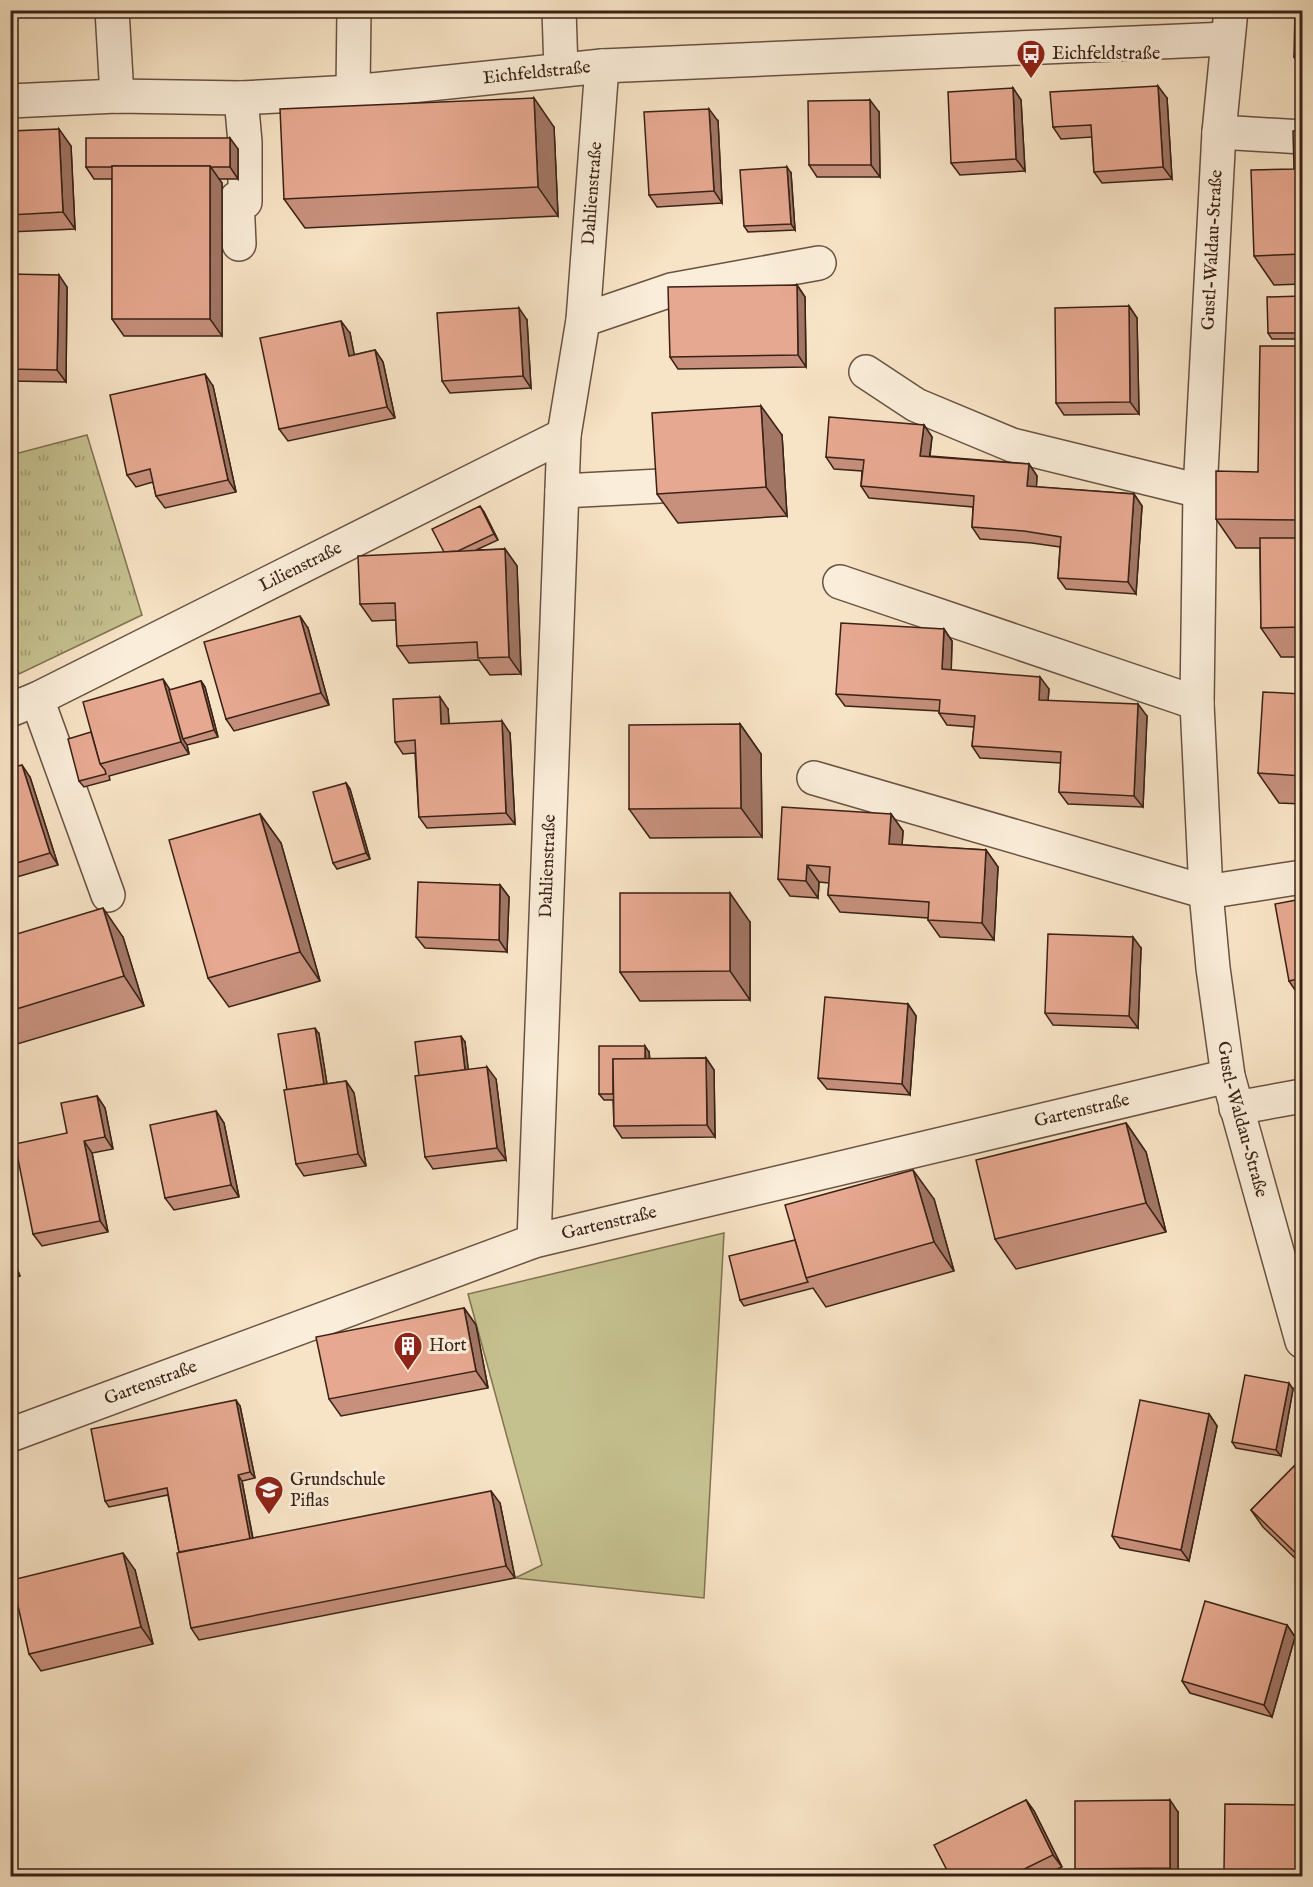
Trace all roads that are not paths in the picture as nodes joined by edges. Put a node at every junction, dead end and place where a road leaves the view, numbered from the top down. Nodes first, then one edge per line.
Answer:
1 (112, 10) edge
2 (354, 10) edge
3 (559, 10) edge
4 (1229, 25) edge
5 (602, 66) junction
6 (561, 70) junction
7 (353, 92) junction
8 (117, 96) junction
9 (242, 98) junction
10 (10, 101) edge
11 (1219, 132) junction
12 (1302, 137) edge
13 (239, 244) dead end
14 (819, 263) dead end
15 (583, 320) junction
16 (866, 372) dead end
17 (564, 435) junction
18 (660, 486) edge
19 (562, 491) junction
20 (1200, 491) junction
21 (840, 582) dead end
22 (1197, 703) junction
23 (24, 704) edge
24 (814, 778) dead end
25 (1302, 877) edge
26 (1206, 892) junction
27 (108, 895) dead end
28 (1228, 1076) junction
29 (1302, 1096) edge
30 (1236, 1108) junction
31 (534, 1240) junction
32 (1302, 1341) edge
33 (10, 1435) edge

1 - 8 street
2 - 7 street
3 - 6 street
4 - 5 street, Eichfeldstraße
4 - 11 street, Gustl-Waldau-Straße
5 - 6 street, Eichfeldstraße
5 - 15 street, Dahlienstraße
6 - 7 street, Eichfeldstraße
7 - 9 street, Eichfeldstraße
8 - 9 street, Eichfeldstraße
8 - 10 street, Eichfeldstraße
9 - 13 street
11 - 12 street
11 - 20 street, Gustl-Waldau-Straße
14 - 15 street
15 - 17 street, Dahlienstraße
16 - 20 street
17 - 19 street, Dahlienstraße
17 - 23 street, Lilienstraße
18 - 19 street
19 - 31 street, Dahlienstraße
20 - 22 street, Gustl-Waldau-Straße
21 - 22 street
22 - 26 street, Gustl-Waldau-Straße
23 - 27 street, Lilienstraße
24 - 26 street
25 - 26 street
26 - 28 street, Gustl-Waldau-Straße
28 - 30 street, Gustl-Waldau-Straße
28 - 31 street, Gartenstraße
29 - 30 street
30 - 32 street, Gustl-Waldau-Straße
31 - 33 street, Gartenstraße

